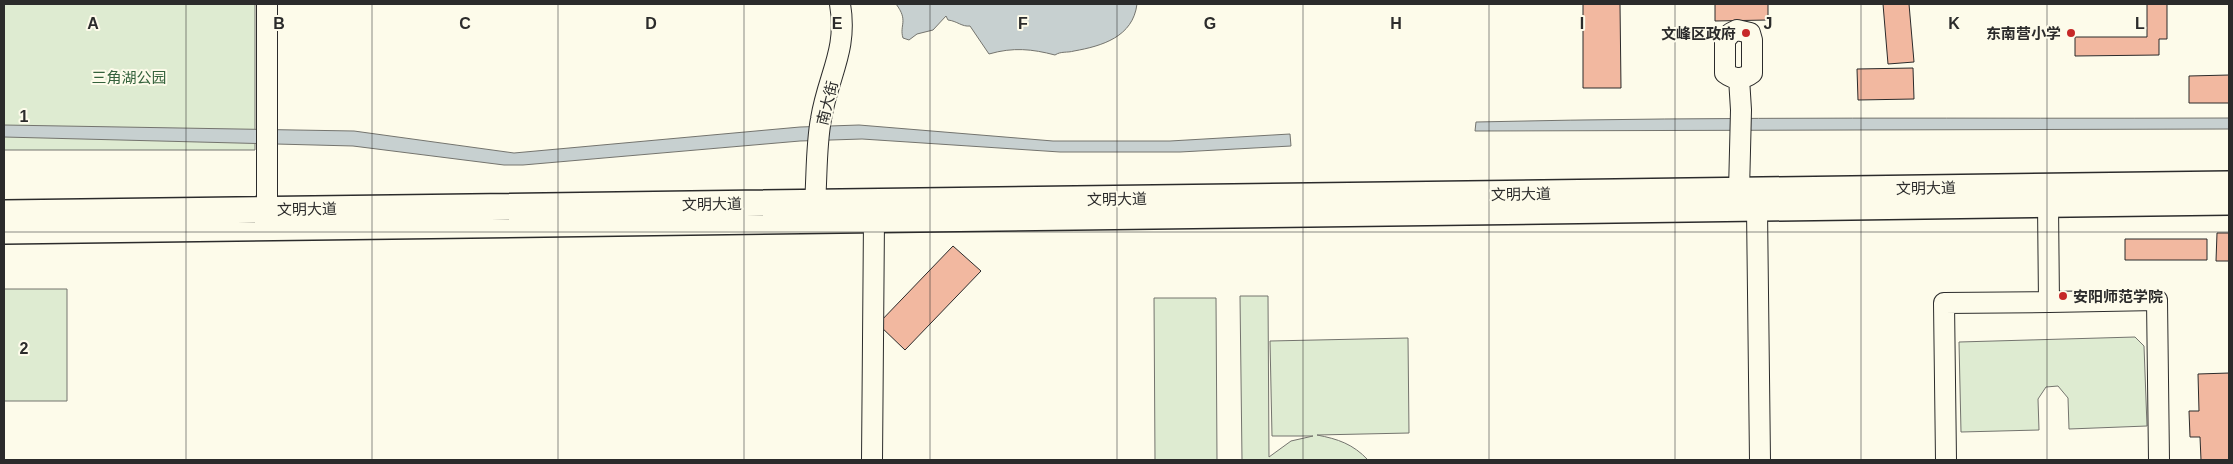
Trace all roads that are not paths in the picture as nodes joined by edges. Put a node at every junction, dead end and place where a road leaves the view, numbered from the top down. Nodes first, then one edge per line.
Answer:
1 (267, 4) edge
2 (840, 4) edge
3 (1739, 78) dead end
4 (2229, 184) edge
5 (1739, 191) junction
6 (2229, 202) edge
7 (815, 203) junction
8 (2048, 205) junction
9 (267, 209) junction
10 (1757, 209) junction
11 (4, 213) edge
12 (874, 220) junction
13 (4, 231) edge
14 (2049, 302) junction
15 (872, 460) edge
16 (1760, 460) edge
17 (1946, 460) edge
18 (2159, 460) edge

1 - 9 street
2 - 7 street, 南大街
3 - 5 street
4 - 5 main road, 文明大道
5 - 7 main road, 文明大道
6 - 8 main road, 文明大道
7 - 9 main road, 文明大道
8 - 10 main road, 文明大道
8 - 14 street
9 - 11 main road, 文明大道
10 - 12 main road, 文明大道
10 - 16 street
12 - 13 main road, 文明大道
12 - 15 street
14 - 17 street
14 - 18 street

